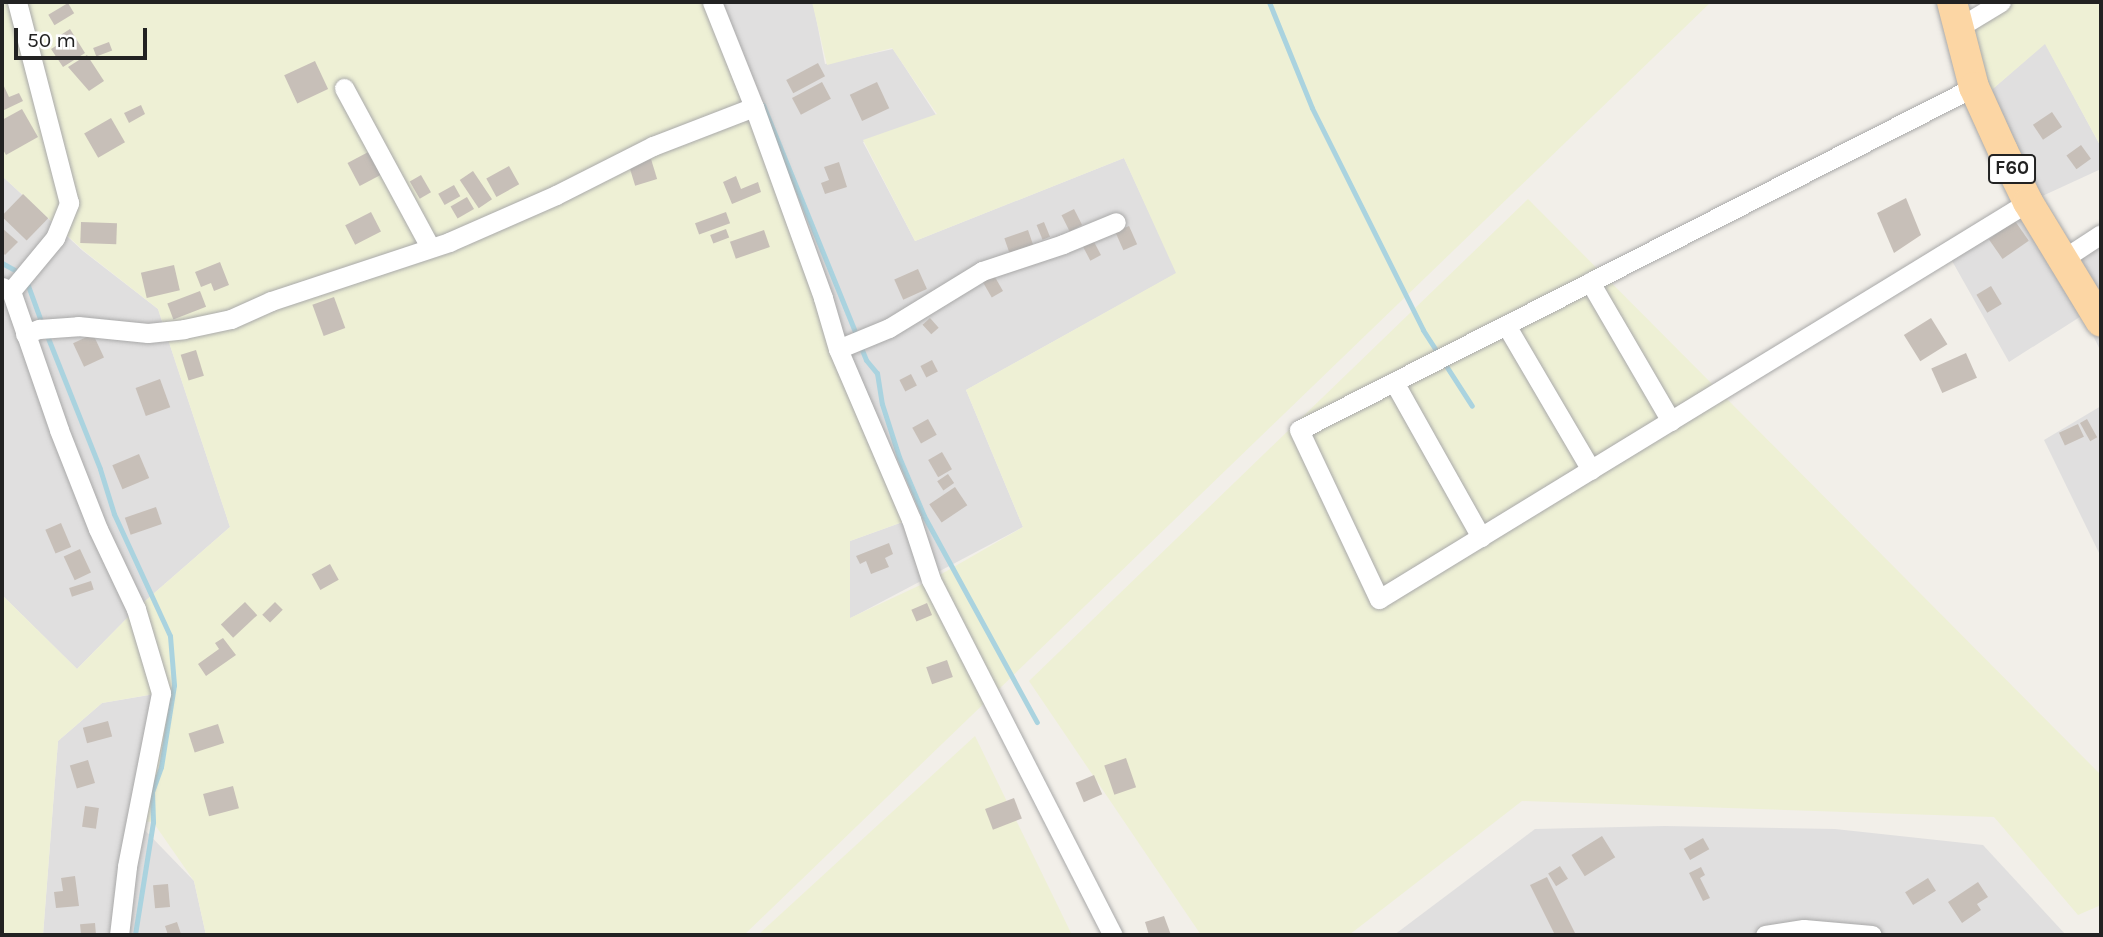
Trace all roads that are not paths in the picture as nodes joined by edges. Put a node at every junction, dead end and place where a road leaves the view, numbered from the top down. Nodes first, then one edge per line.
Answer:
1 (17, 2) edge
2 (712, 2) edge
3 (2001, 2) edge
4 (1955, 15) edge
5 (1974, 87) junction
6 (344, 88) dead end
7 (754, 107) junction
8 (2028, 202) junction
9 (1116, 222) dead end
10 (2101, 234) edge
11 (430, 247) junction
12 (2063, 259) junction
13 (1590, 282) junction
14 (6, 289) edge
15 (2101, 323) edge
16 (1506, 325) junction
17 (25, 334) junction
18 (838, 349) junction
19 (1394, 382) junction
20 (1671, 421) junction
21 (1591, 470) junction
22 (1481, 537) junction
23 (118, 935) edge
24 (1113, 935) edge
25 (1765, 935) edge
26 (1872, 935) edge

1 - 14 street
2 - 7 street
3 - 4 street
4 - 5 main road, F60
5 - 8 main road, F60
5 - 13 street
6 - 11 street
7 - 11 street
7 - 18 street
8 - 12 main road, F60
8 - 20 street
9 - 18 street
10 - 12 street
11 - 17 street
12 - 15 main road, F60
13 - 16 street
13 - 20 street
14 - 17 street
16 - 19 street
16 - 21 street
17 - 23 street
18 - 24 street
19 - 22 street
19 - 22 street
20 - 21 street
21 - 22 street
25 - 26 street

